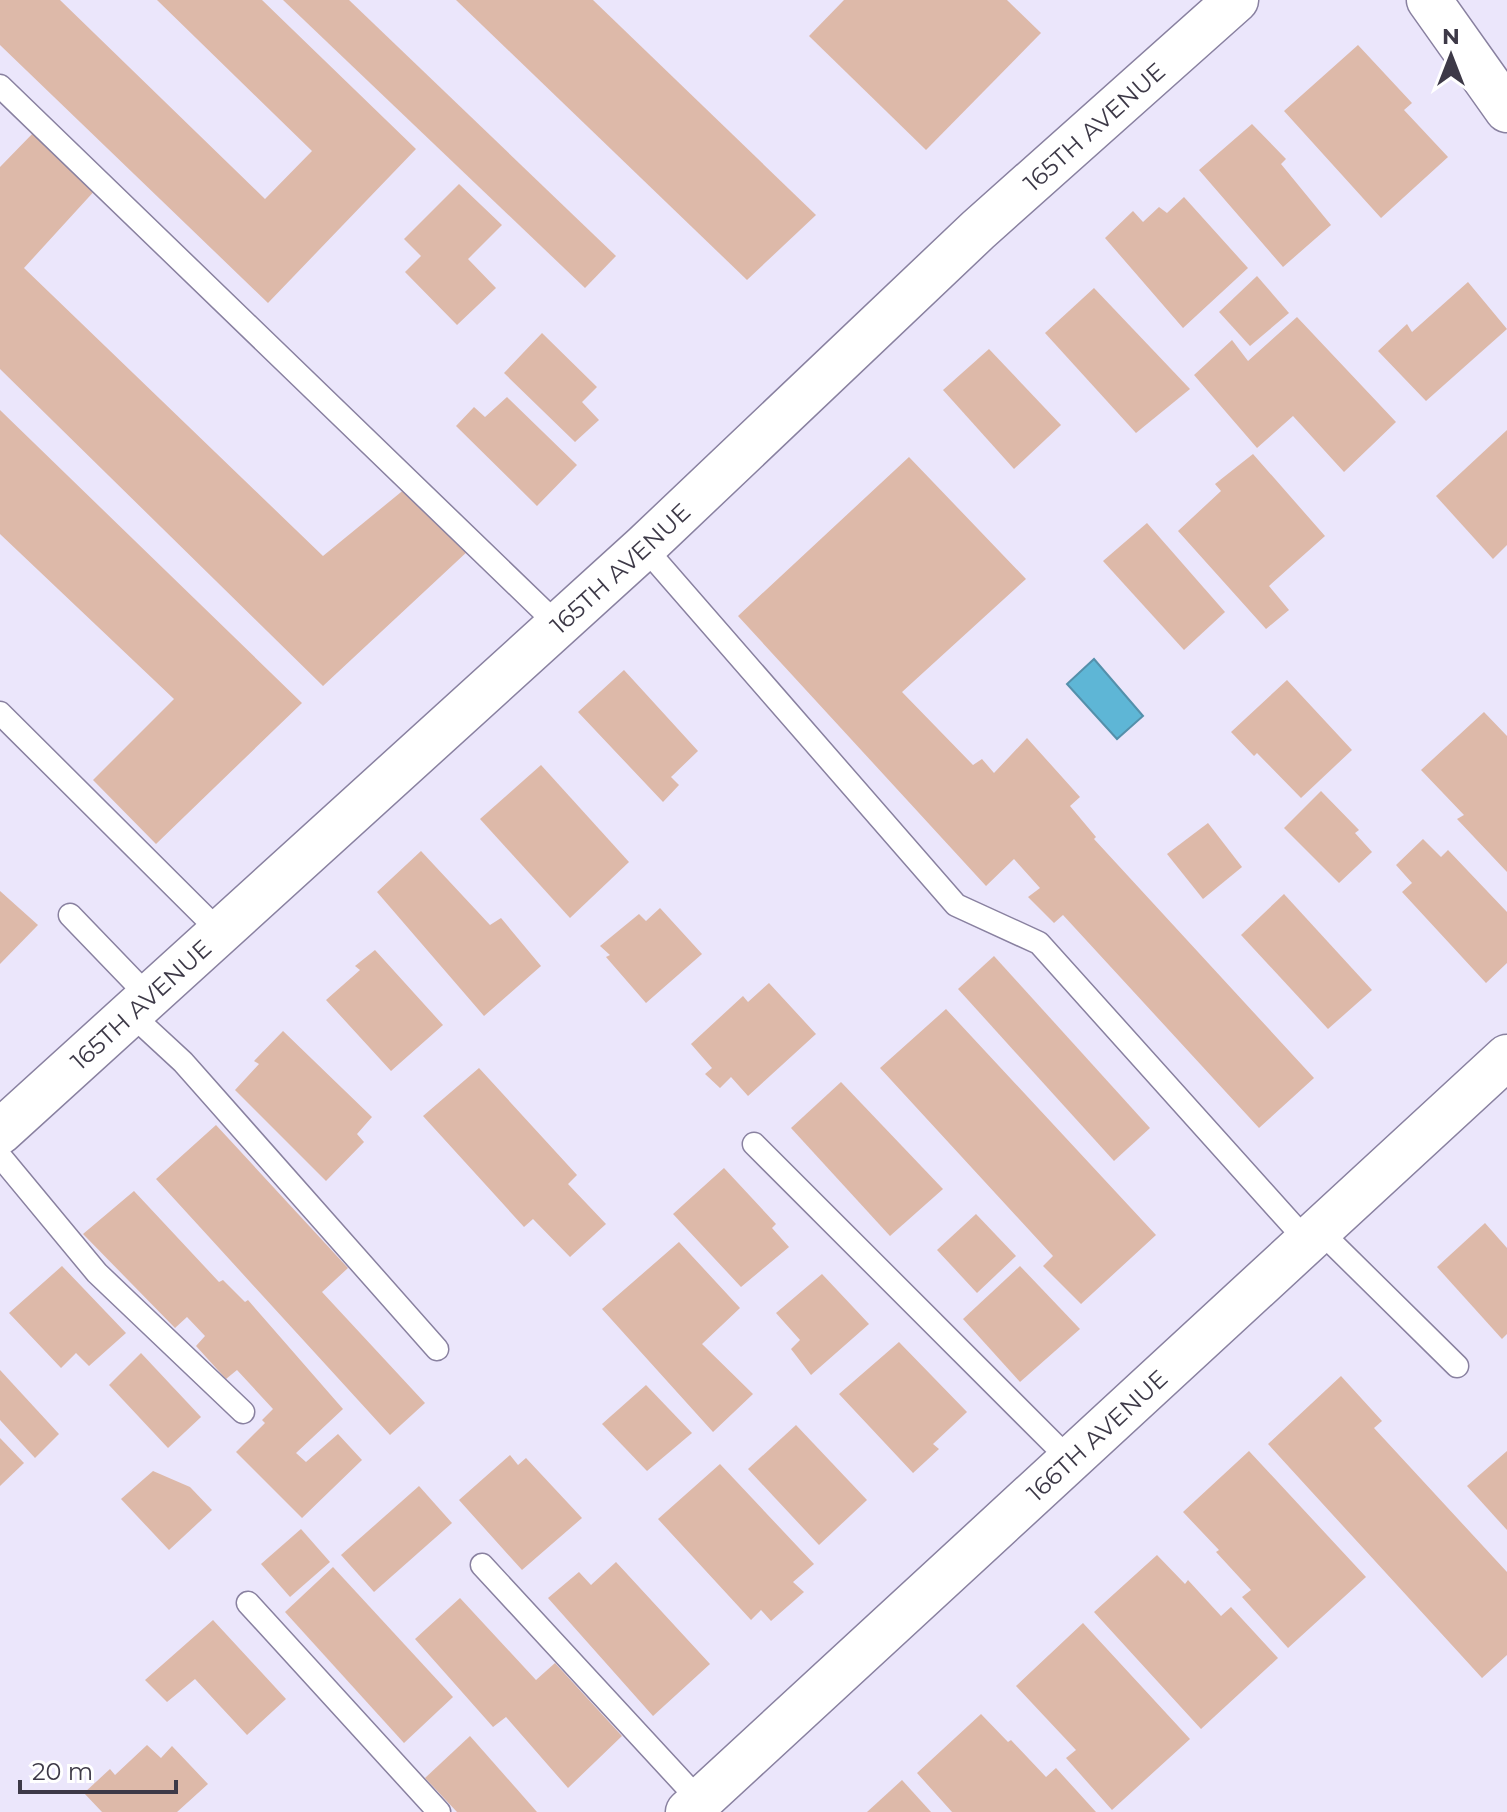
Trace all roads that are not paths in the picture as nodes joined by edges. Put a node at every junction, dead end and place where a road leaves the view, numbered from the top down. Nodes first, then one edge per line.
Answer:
1 (1236, 0) edge
2 (1429, 0) edge
3 (0, 86) edge
4 (1507, 110) edge
5 (644, 547) junction
6 (558, 625) junction
7 (0, 713) edge
8 (70, 915) dead end
9 (221, 933) junction
10 (140, 1006) junction
11 (1507, 1057) edge
12 (0, 1132) edge
13 (754, 1144) dead end
14 (0, 1156) edge
15 (1312, 1235) junction
16 (437, 1349) dead end
17 (1457, 1366) dead end
18 (243, 1412) dead end
19 (1069, 1459) junction
20 (482, 1565) dead end
21 (248, 1603) dead end
22 (694, 1806) edge
23 (439, 1812) edge

1 - 5 street, 165TH AVENUE
2 - 4 street
3 - 6 lane
5 - 6 street, 165TH AVENUE
5 - 15 lane
6 - 9 street, 165TH AVENUE
7 - 9 lane
8 - 10 lane
9 - 10 street, 165TH AVENUE
10 - 12 street, 165TH AVENUE
10 - 16 lane
11 - 15 street, 166TH AVENUE
13 - 19 lane
14 - 18 lane
15 - 17 lane
15 - 19 street, 166TH AVENUE
19 - 22 street, 166TH AVENUE
20 - 22 lane
21 - 23 lane

